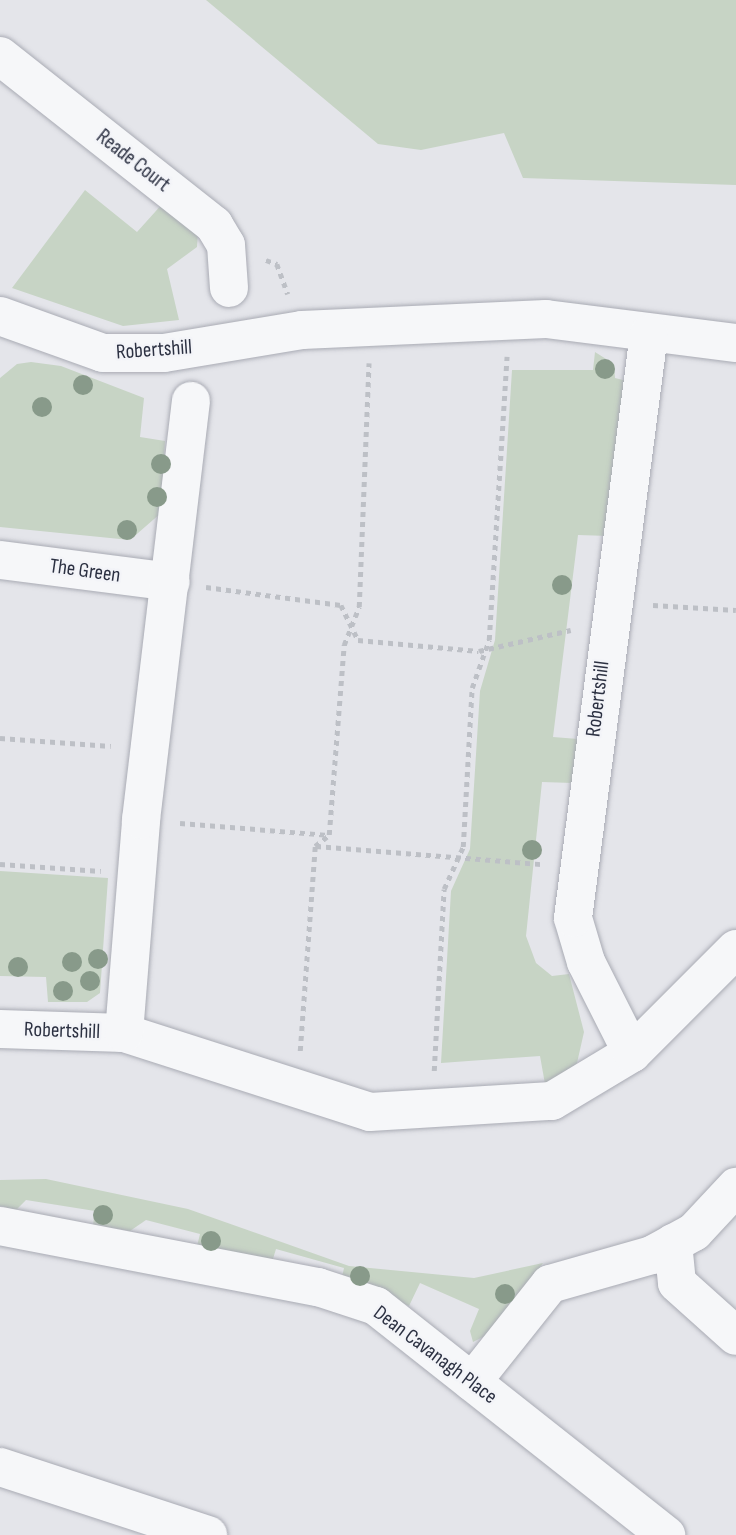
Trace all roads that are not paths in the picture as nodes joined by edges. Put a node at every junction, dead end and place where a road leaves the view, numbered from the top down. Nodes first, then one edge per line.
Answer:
1 (0, 56) edge
2 (229, 288) dead end
3 (0, 316) edge
4 (649, 334) junction
5 (736, 343) edge
6 (191, 401) dead end
7 (0, 559) edge
8 (171, 582) junction
9 (736, 949) edge
10 (0, 1029) edge
11 (124, 1033) junction
12 (632, 1054) junction
13 (736, 1187) edge
14 (0, 1226) edge
15 (673, 1244) junction
16 (736, 1336) edge
17 (472, 1382) junction
18 (0, 1467) edge
19 (208, 1535) edge
20 (666, 1535) edge

1 - 2 street, Reade Court
3 - 4 street, Robertshill
4 - 5 street, Robertshill
4 - 12 street, Robertshill
6 - 8 street, Robertshill
7 - 8 street, The Green
8 - 11 street, Robertshill
9 - 12 street, Robertshill
10 - 11 street, Robertshill
11 - 12 street, Robertshill
13 - 15 street
14 - 17 street, Dean Cavanagh Place
15 - 16 street
15 - 17 street
17 - 20 street, Dean Cavanagh Place
18 - 19 street

